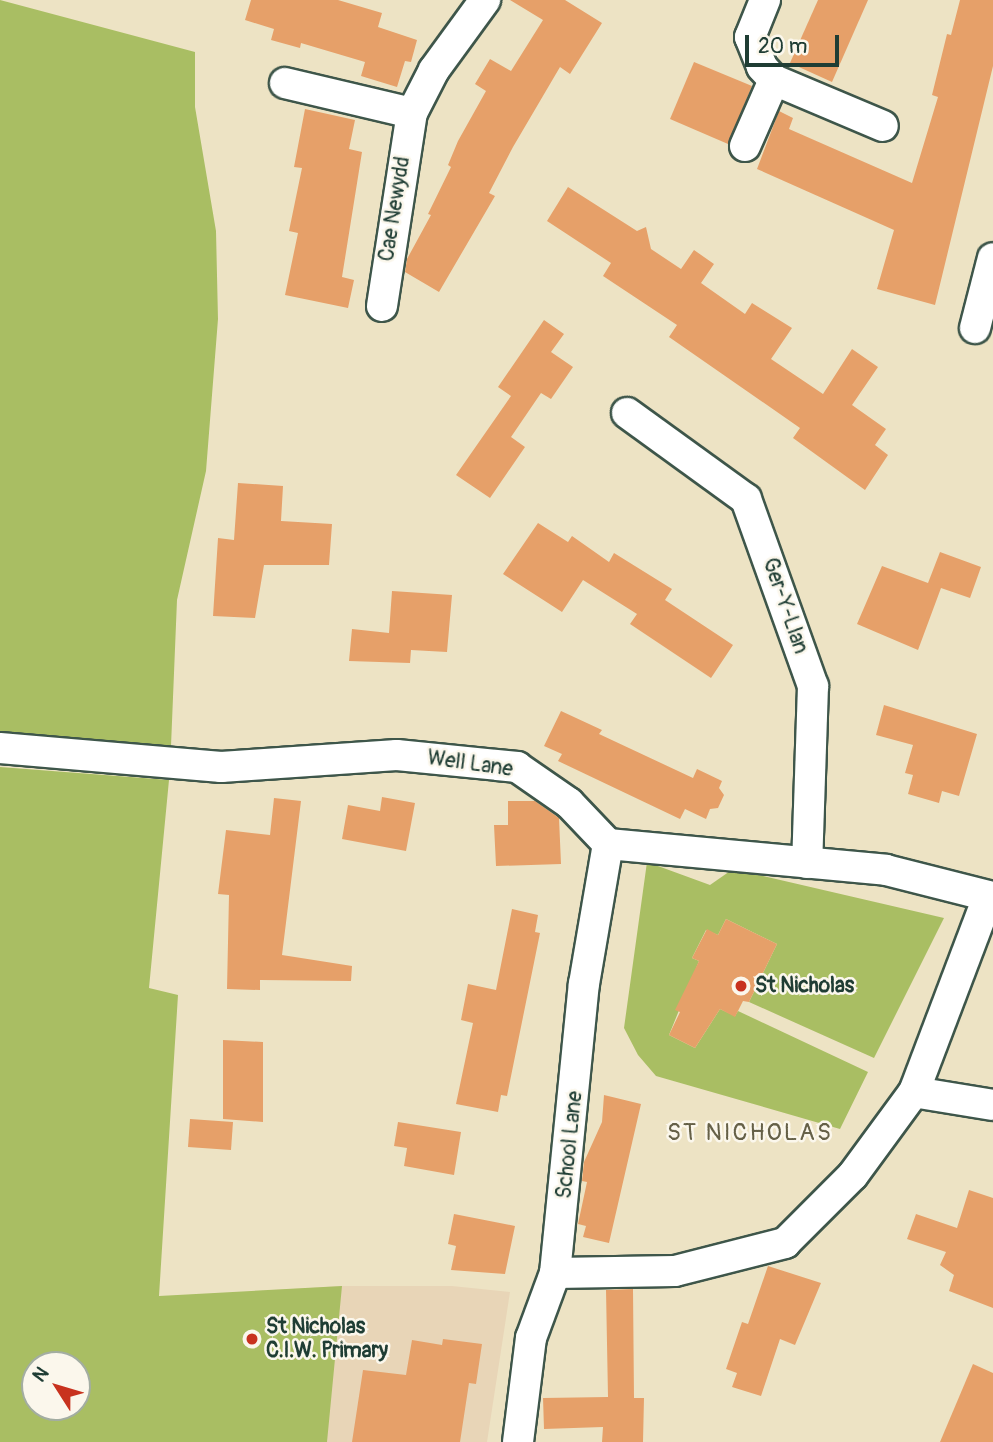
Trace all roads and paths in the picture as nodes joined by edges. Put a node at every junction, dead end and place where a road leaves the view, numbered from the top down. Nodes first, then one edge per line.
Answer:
1 (485, 0) edge
2 (765, 0) edge
3 (774, 80) junction
4 (285, 83) dead end
5 (412, 113) junction
6 (883, 126) dead end
7 (745, 146) dead end
8 (993, 258) edge
9 (382, 306) dead end
10 (975, 328) dead end
11 (627, 413) dead end
12 (0, 748) edge
13 (608, 845) junction
14 (807, 863) junction
15 (990, 897) edge
16 (914, 1092) junction
17 (993, 1105) edge
18 (555, 1273) junction
19 (519, 1442) edge

1 - 5 street, Cae Newydd
2 - 3 street
3 - 6 street
3 - 7 street
4 - 5 street
5 - 9 street, Cae Newydd
8 - 10 street
11 - 14 street, Ger-Y-Llan
12 - 13 street, Well Lane
13 - 14 street
13 - 18 street, School Lane
14 - 15 street
15 - 16 street
16 - 17 street
16 - 18 street
18 - 19 street, School Lane

